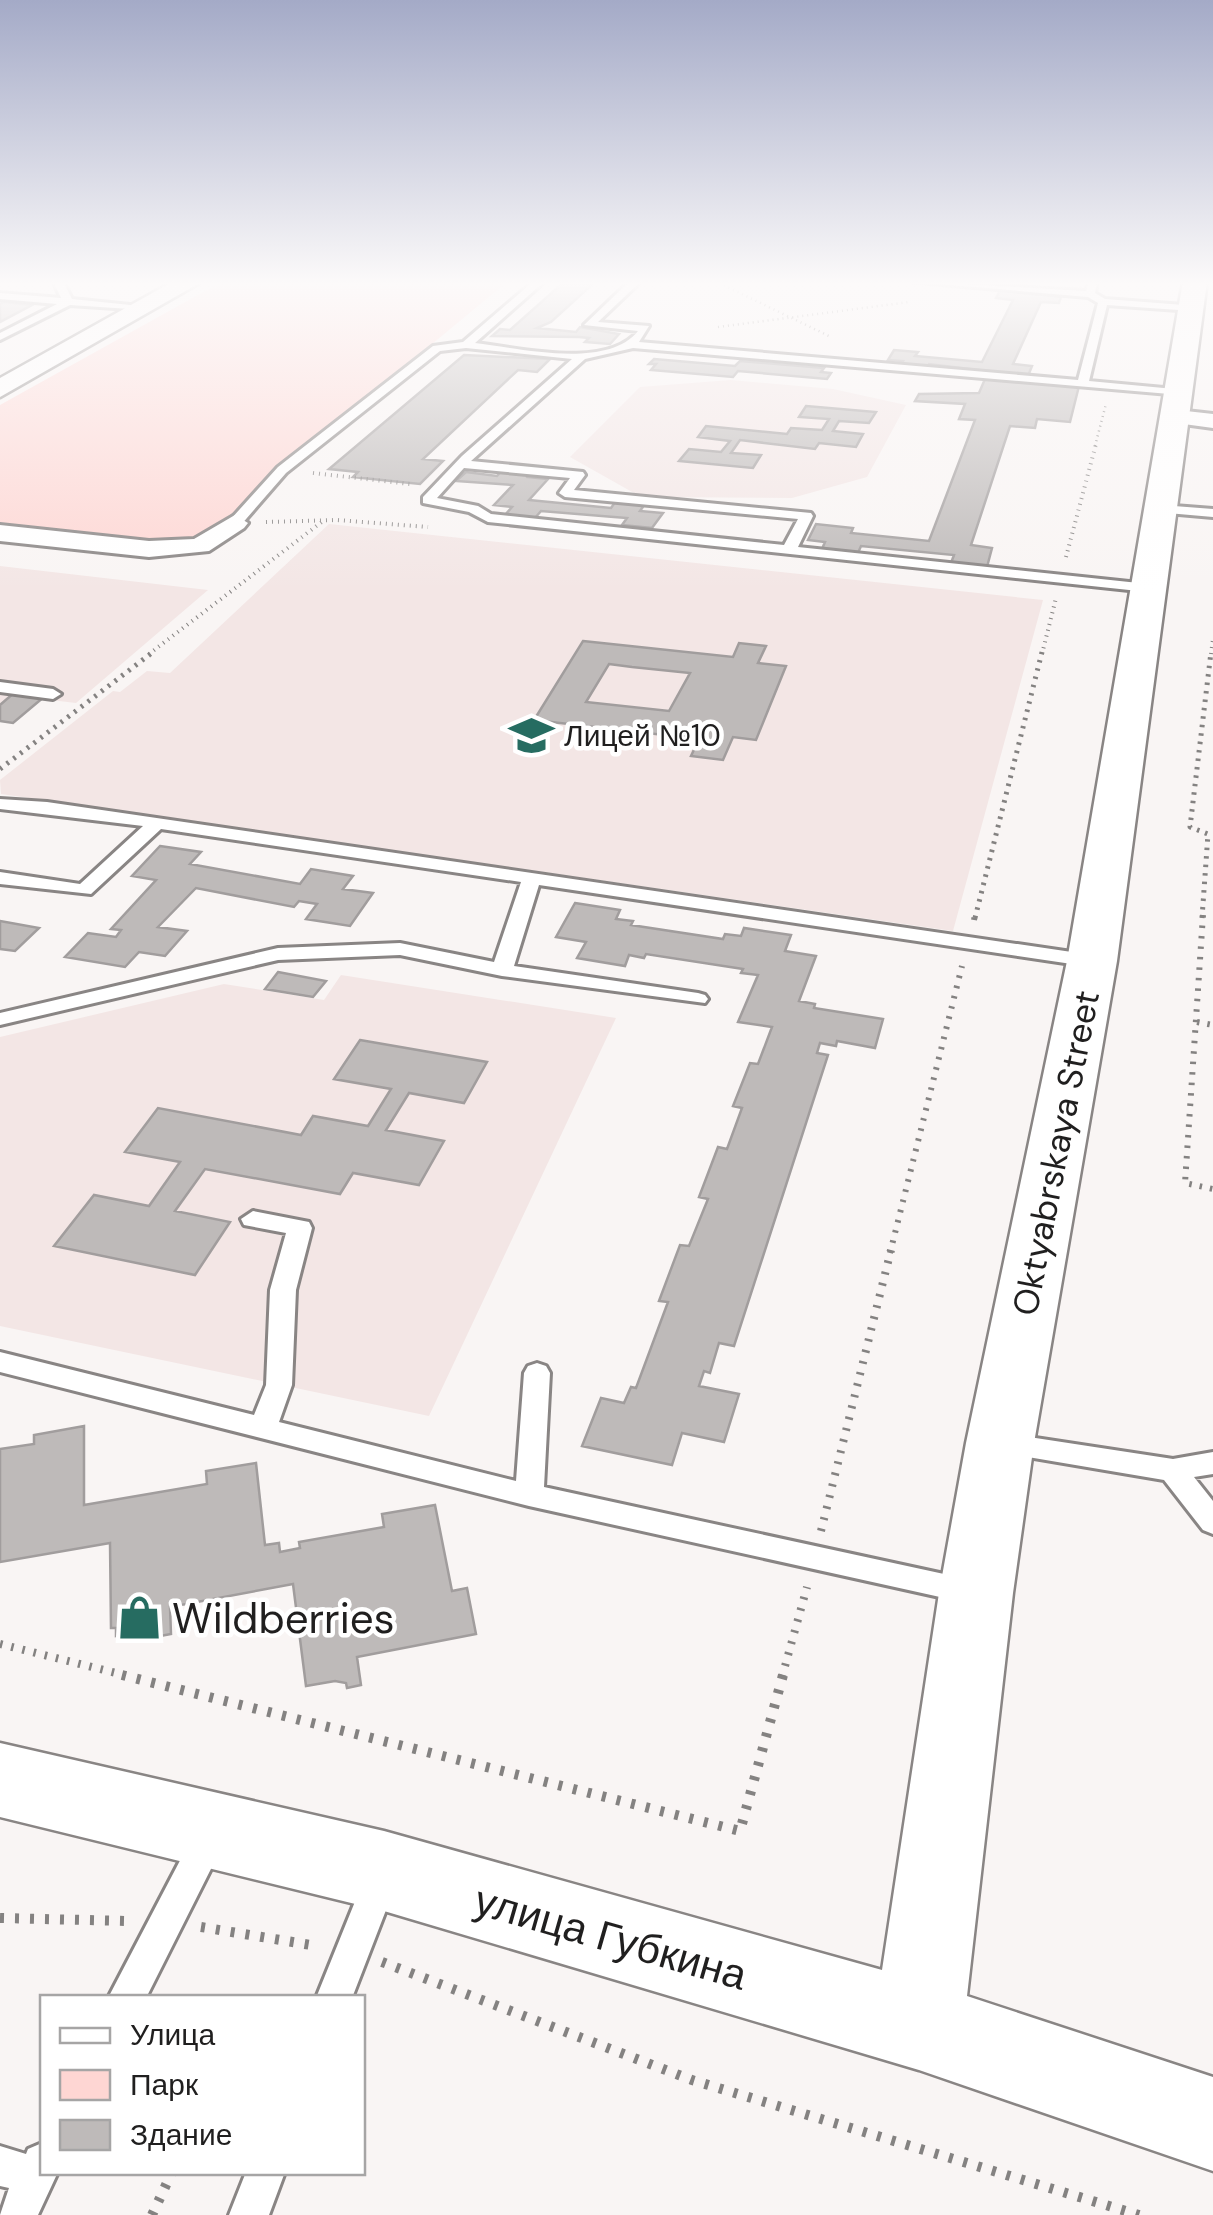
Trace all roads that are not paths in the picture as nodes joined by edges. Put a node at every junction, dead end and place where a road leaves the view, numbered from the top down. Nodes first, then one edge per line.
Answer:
1 (391, 384) edge
2 (550, 384) edge
3 (1086, 384) edge
4 (1191, 384) edge
5 (1190, 410) edge
6 (461, 464) junction
7 (1187, 511) edge
8 (235, 523) joint
9 (0, 533) edge
10 (790, 548) junction
11 (1148, 588) junction
12 (0, 687) edge
13 (53, 694) dead end
14 (0, 804) edge
15 (157, 823) junction
16 (0, 878) edge
17 (531, 880) junction
18 (1092, 962) junction
19 (502, 970) junction
20 (698, 998) dead end
21 (0, 1018) edge
22 (253, 1220) dead end
23 (0, 1362) edge
24 (537, 1373) dead end
25 (264, 1425) junction
26 (1000, 1443) junction
27 (1213, 1462) edge
28 (1173, 1470) junction
29 (529, 1494) junction
30 (1213, 1522) edge
31 (976, 1593) junction
32 (0, 1780) edge
33 (212, 1833) junction
34 (384, 1872) junction
35 (128, 1995) edge
36 (335, 1995) edge
37 (919, 2025) junction
38 (1213, 2124) edge
39 (26, 2169) edge
40 (265, 2175) edge
41 (17, 2215) edge
42 (249, 2215) edge

1 - 8 lane
2 - 6 lane
3 - 5 lane
4 - 5 street, Oktyabrskaya Street
5 - 7 street, Oktyabrskaya Street
6 - 10 lane
6 - 10 lane
7 - 11 street, Oktyabrskaya Street
8 - 9 street
10 - 11 lane
11 - 18 street, Oktyabrskaya Street
12 - 13 lane
14 - 15 lane
15 - 16 lane
15 - 17 lane
17 - 18 lane
17 - 19 lane
18 - 26 street, Oktyabrskaya Street
19 - 20 lane
19 - 21 lane
22 - 25 lane
23 - 25 lane
24 - 29 lane
25 - 29 lane
26 - 28 lane
26 - 31 street, Oktyabrskaya Street
27 - 28 lane
28 - 30 lane
29 - 31 lane
31 - 37 street, Oktyabrskaya Street
32 - 33 street, улица Губкина
33 - 34 street, улица Губкина
33 - 35 lane
34 - 36 lane
34 - 37 street, улица Губкина
37 - 38 street, улица Губкина
39 - 41 lane
40 - 42 lane

